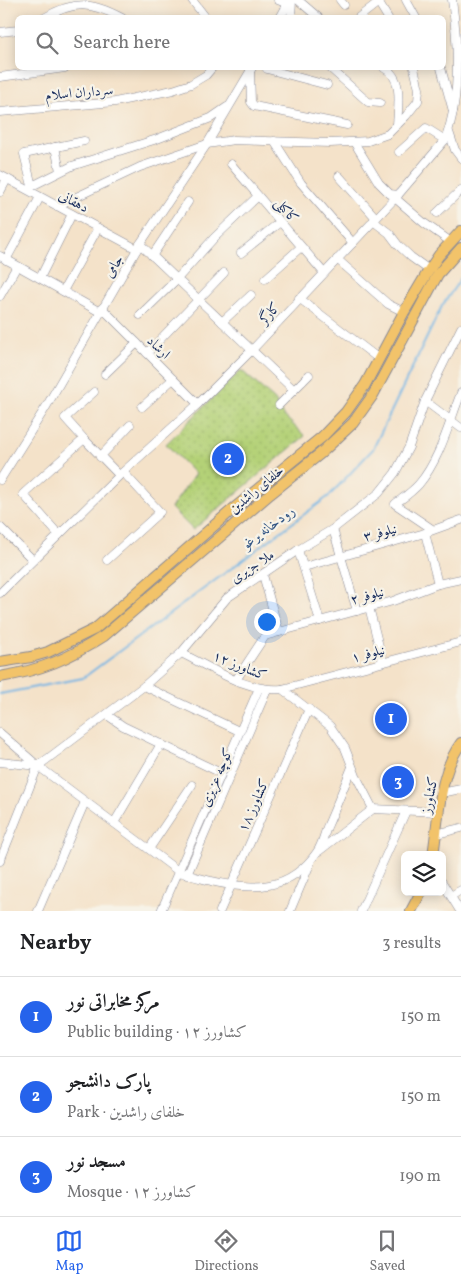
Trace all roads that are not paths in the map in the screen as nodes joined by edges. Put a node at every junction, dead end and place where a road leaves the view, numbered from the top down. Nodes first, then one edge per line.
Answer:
1 (192, 0) edge
2 (278, 0) edge
3 (298, 0) edge
4 (406, 0) edge
5 (452, 0) edge
6 (290, 1) edge
7 (379, 1) edge
8 (48, 15) edge
9 (116, 15) edge
10 (204, 15) edge
11 (282, 15) edge
12 (292, 15) edge
13 (316, 15) edge
14 (362, 15) edge
15 (386, 15) edge
16 (414, 15) edge
17 (15, 30) edge
18 (0, 32) edge
19 (460, 52) edge
20 (51, 70) edge
21 (210, 70) edge
22 (250, 70) edge
23 (251, 70) edge
24 (271, 70) edge
25 (300, 70) edge
26 (332, 70) edge
27 (389, 70) edge
28 (415, 70) edge
29 (442, 70) edge
30 (0, 77) edge
31 (302, 78) junction
32 (328, 85) dead end
33 (380, 103) dead end
34 (230, 104) junction
35 (0, 112) edge
36 (453, 113) junction
37 (346, 125) dead end
38 (397, 125) junction
39 (447, 136) junction
40 (84, 141) dead end
41 (274, 141) junction
42 (354, 142) junction
43 (207, 144) junction
44 (55, 147) junction
45 (399, 152) dead end
46 (461, 158) edge
47 (231, 164) dead end
48 (60, 172) junction
49 (339, 176) dead end
50 (4, 177) edge
51 (30, 188) junction
52 (461, 190) edge
53 (0, 192) edge
54 (258, 196) junction
55 (396, 196) junction
56 (40, 197) junction
57 (188, 202) dead end
58 (57, 206) junction
59 (437, 213) dead end
60 (72, 214) junction
61 (375, 219) junction
62 (280, 222) junction
63 (98, 228) junction
64 (461, 231) edge
65 (451, 242) junction
66 (352, 243) junction
67 (138, 246) junction
68 (301, 247) junction
69 (461, 248) edge
70 (241, 254) dead end
71 (152, 256) junction
72 (3, 258) edge
73 (337, 258) junction
74 (17, 266) junction
75 (429, 270) junction
76 (224, 273) dead end
77 (324, 273) junction
78 (40, 278) junction
79 (177, 279) junction
80 (265, 279) dead end
81 (63, 291) junction
82 (251, 294) dead end
83 (0, 296) edge
84 (300, 298) junction
85 (199, 300) junction
86 (101, 310) junction
87 (404, 312) junction
88 (140, 315) dead end
89 (222, 322) junction
90 (461, 329) edge
91 (137, 343) junction
92 (252, 350) junction
93 (147, 353) junction
94 (379, 359) junction
95 (105, 374) dead end
96 (309, 375) dead end
97 (173, 379) junction
98 (294, 390) junction
99 (94, 392) dead end
100 (461, 393) edge
101 (425, 401) junction
102 (198, 404) junction
103 (280, 405) dead end
104 (142, 407) dead end
105 (450, 420) junction
106 (130, 425) dead end
107 (461, 428) edge
108 (84, 439) junction
109 (100, 457) junction
110 (121, 473) junction
111 (0, 480) edge
112 (461, 520) edge
113 (0, 527) edge
114 (334, 529) junction
115 (429, 531) junction
116 (59, 535) junction
117 (298, 550) junction
118 (342, 556) junction
119 (33, 560) junction
120 (107, 560) dead end
121 (304, 566) junction
122 (263, 575) junction
123 (461, 579) edge
124 (438, 584) junction
125 (0, 592) edge
126 (369, 607) junction
127 (357, 611) junction
128 (320, 621) junction
129 (279, 632) junction
130 (461, 642) edge
131 (181, 653) junction
132 (0, 662) edge
133 (383, 662) junction
134 (0, 676) edge
135 (236, 680) junction
136 (144, 686) junction
137 (263, 689) junction
138 (282, 689) junction
139 (308, 709) junction
140 (108, 715) junction
141 (239, 731) junction
142 (1, 734) edge
143 (461, 743) edge
144 (161, 744) junction
145 (0, 762) edge
146 (38, 766) junction
147 (352, 767) junction
148 (221, 773) junction
149 (192, 785) dead end
150 (461, 789) edge
151 (441, 793) junction
152 (85, 802) junction
153 (373, 810) junction
154 (406, 810) junction
155 (438, 812) junction
156 (114, 823) junction
157 (461, 828) edge
158 (436, 834) junction
159 (149, 849) junction
160 (434, 851) edge
161 (318, 852) junction
162 (0, 862) edge
163 (178, 871) junction
164 (187, 875) junction
165 (231, 885) junction
166 (446, 888) edge
167 (461, 890) edge
168 (419, 896) edge
169 (451, 896) junction
170 (38, 911) edge
171 (161, 911) edge
172 (220, 911) edge
173 (290, 911) edge
174 (361, 911) edge
175 (412, 911) edge
176 (460, 911) edge

1 - 10 street
2 - 6 street
3 - 13 street
4 - 16 street
5 - 19 street, کارگر
6 - 11 street
6 - 12 street
7 - 14 street
7 - 15 street
8 - 9 street
17 - 18 street
19 - 36 street, کارگر
20 - 30 street
21 - 35 street, سرداران اسلام
22 - 34 street, جامی
23 - 37 street
24 - 31 street
25 - 31 street
26 - 33 street
27 - 38 street
28 - 38 street
29 - 36 street
31 - 32 street
34 - 43 street, جامی
34 - 48 street
36 - 39 street, کارگر
38 - 42 street
39 - 45 street
39 - 46 street
39 - 55 street, کارگر
40 - 44 street
41 - 42 street
41 - 43 street
41 - 66 street
42 - 55 street
43 - 58 street
43 - 67 street, جامی
44 - 48 street
44 - 51 street
47 - 54 street, کاکیلی
48 - 51 street
49 - 61 street
50 - 51 street, دهقانی
50 - 53 street
51 - 56 street, دهقانی
52 - 59 street
54 - 62 street, کاکیلی
54 - 79 street
55 - 61 street, کارگر
55 - 65 street
56 - 58 street, دهقانی
56 - 72 street
57 - 71 street
58 - 60 street, دهقانی
60 - 63 street, دهقانی
60 - 78 street
61 - 66 street, کارگر
61 - 75 street
62 - 68 street, کاکیلی
62 - 70 street
63 - 67 street, دهقانی
63 - 81 street
64 - 65 main road
65 - 75 main road
66 - 73 street, کارگر
67 - 71 street, دهقانی
67 - 86 street, جامی
68 - 77 street, کاکیلی
68 - 80 street
69 - 134 main road, خلفای راشدین
71 - 79 street, دهقانی
72 - 74 street, ارشاد
73 - 77 street, کارگر
73 - 87 street
74 - 78 street, ارشاد
74 - 83 street
75 - 87 main road
76 - 85 street
77 - 84 street, کارگر
78 - 81 street, ارشاد
79 - 85 street, دهقانی
79 - 88 street
81 - 86 street, ارشاد
82 - 89 street
84 - 92 street, کارگر
84 - 94 street
85 - 89 street, دهقانی
85 - 93 street
86 - 91 street, ارشاد
86 - 111 street, جامی
87 - 94 main road
89 - 92 street, دهقانی
90 - 101 street, ملا جزیری
91 - 93 street, ارشاد
91 - 95 street
92 - 98 street, دهقانی
92 - 102 street, کارگر
93 - 97 street, ارشاد
94 - 132 main road
96 - 98 street
97 - 102 street, ارشاد
97 - 104 street
98 - 103 street
99 - 108 street
100 - 105 street
101 - 105 street
101 - 114 street, ملا جزیری
102 - 110 street, کارگر
105 - 107 street
105 - 115 street
106 - 109 street
108 - 109 street
108 - 116 street
109 - 110 street
110 - 116 street, کارگر
110 - 120 street
112 - 115 street, نیلوفر ۳
113 - 119 street
114 - 117 street, ملا جزیری
114 - 118 street
115 - 118 street, نیلوفر ۳
115 - 124 street
116 - 119 street, کارگر
117 - 121 street
117 - 122 street, ملا جزیری
118 - 121 street, نیلوفر ۳
118 - 127 street
119 - 125 street, کارگر
121 - 128 street
122 - 129 street
122 - 131 street, ملا جزیری
123 - 124 street, نیلوفر ۲
124 - 126 street, نیلوفر ۲
126 - 127 street, نیلوفر ۲
126 - 133 street
127 - 128 street, نیلوفر ۲
128 - 129 street, نیلوفر ۲
129 - 135 street, نیلوفر ۲
130 - 133 street, نیلوفر ۱
131 - 135 street, کشاورز ۱۲
131 - 136 street, ملا جزیری
133 - 138 street, نیلوفر ۱
135 - 137 street, کشاورز ۱۲
136 - 140 street, ملا جزیری
136 - 141 street
137 - 138 street, کشاورز ۱۲
137 - 141 street
137 - 164 street, کوچه عزیزی
138 - 139 street, کشاورز ۱۲
139 - 147 street, کشاورز ۱۲
139 - 165 street, کشاورز ۱۸
140 - 144 street
140 - 146 street, ملا جزیری
141 - 148 street
142 - 146 street
143 - 151 main road, کشاورز
144 - 148 street
144 - 156 street
145 - 146 street
146 - 152 street
146 - 162 street
147 - 153 street, کشاورز ۱۲
147 - 161 street
148 - 163 street
149 - 159 street
150 - 151 street
151 - 155 main road, کشاورز
152 - 156 street
152 - 170 street
153 - 154 street
153 - 161 street
154 - 155 street
154 - 174 street
155 - 158 main road, کشاورز
156 - 159 street
157 - 158 street
158 - 160 main road, کشاورز
159 - 163 street
161 - 165 street
161 - 173 street
163 - 164 street
163 - 171 street
164 - 165 street
165 - 172 street, کشاورز ۱۸
166 - 169 street
167 - 169 street
168 - 175 main road
169 - 176 street

